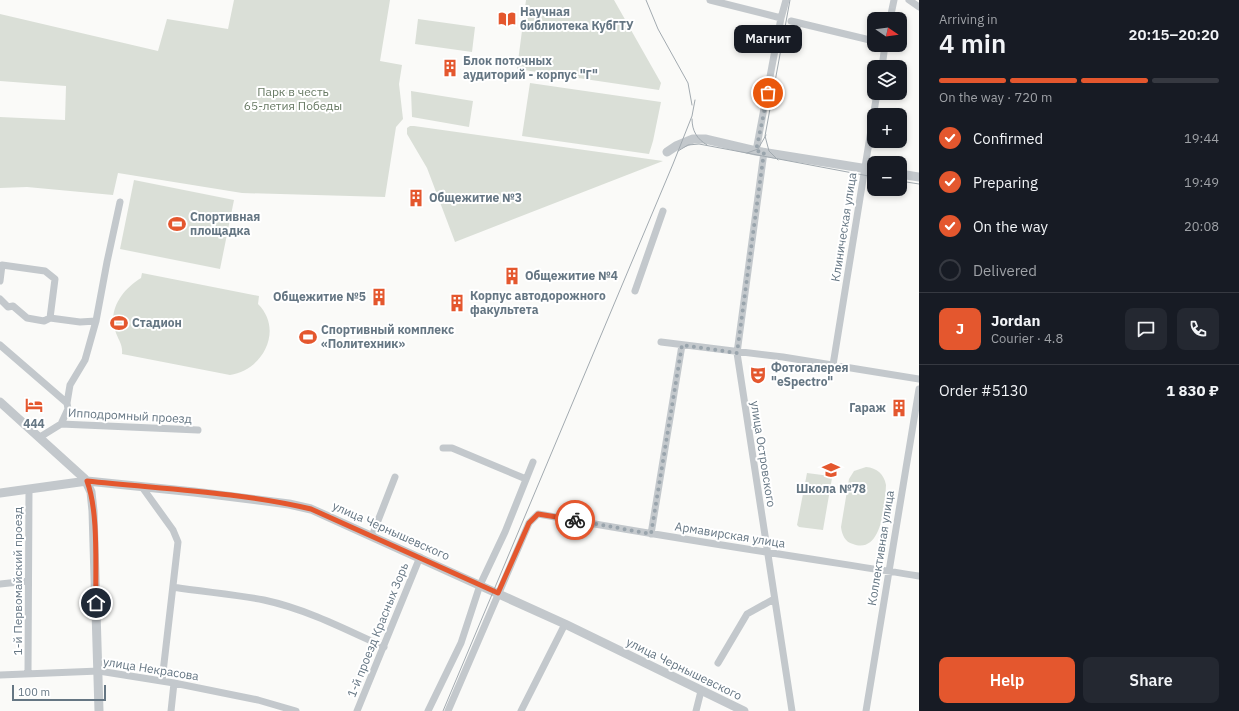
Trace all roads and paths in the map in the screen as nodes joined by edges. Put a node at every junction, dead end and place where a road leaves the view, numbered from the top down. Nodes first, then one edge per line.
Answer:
1 (710, 0) edge
2 (786, 0) edge
3 (894, 0) edge
4 (909, 0) edge
5 (919, 7) edge
6 (891, 12) edge
7 (781, 18) junction
8 (791, 21) dead end
9 (867, 39) edge
10 (876, 100) edge
11 (667, 152) dead end
12 (760, 152) junction
13 (864, 168) junction
14 (867, 169) edge
15 (907, 175) edge
16 (919, 177) edge
17 (120, 202) dead end
18 (663, 211) dead end
19 (0, 281) edge
20 (635, 291) dead end
21 (0, 299) edge
22 (50, 318) junction
23 (96, 322) junction
24 (661, 342) dead end
25 (0, 345) edge
26 (682, 345) junction
27 (737, 353) junction
28 (833, 366) junction
29 (919, 379) edge
30 (919, 389) edge
31 (0, 402) edge
32 (67, 403) junction
33 (61, 424) junction
34 (198, 430) dead end
35 (40, 437) junction
36 (443, 448) dead end
37 (533, 462) dead end
38 (395, 477) dead end
39 (526, 479) junction
40 (87, 481) junction
41 (142, 487) junction
42 (30, 489) junction
43 (0, 493) edge
44 (651, 534) junction
45 (372, 536) junction
46 (768, 551) junction
47 (420, 557) junction
48 (889, 572) junction
49 (919, 576) edge
50 (28, 580) junction
51 (0, 584) edge
52 (480, 585) junction
53 (173, 587) junction
54 (498, 593) junction
55 (774, 599) junction
56 (565, 624) junction
57 (384, 647) junction
58 (718, 663) dead end
59 (98, 671) junction
60 (28, 674) junction
61 (0, 675) edge
62 (162, 681) junction
63 (174, 683) junction
64 (701, 691) junction
65 (523, 710) edge
66 (99, 711) edge
67 (171, 711) edge
68 (296, 711) edge
69 (357, 711) edge
70 (428, 711) edge
71 (448, 711) edge
72 (696, 711) edge
73 (744, 711) edge
74 (792, 711) edge
75 (866, 711) edge

1 - 7 street
2 - 7 street, улица Островского
3 - 6 street
4 - 5 street
7 - 12 street, улица Островского
8 - 9 street
10 - 13 street, Клиническая улица
11 - 12 street
12 - 13 street
12 - 27 street, улица Островского
13 - 14 street
13 - 28 street, Клиническая улица
15 - 16 street
17 - 23 street
18 - 20 street
19 - 22 street
21 - 22 street
22 - 23 street
23 - 32 street
24 - 26 street
25 - 32 street
26 - 27 street
26 - 44 street
27 - 28 street
27 - 46 street, улица Островского
28 - 29 street
30 - 48 street, Коллективная улица
31 - 35 street
32 - 33 street
33 - 34 street, Ипподромный проезд
33 - 35 street, Ипподромный проезд
35 - 40 street
36 - 39 street
37 - 39 street
38 - 45 street
39 - 52 street
40 - 41 street, улица Чернышевского
40 - 42 street, улица Чернышевского
40 - 59 street
41 - 45 street, улица Чернышевского
41 - 53 street
42 - 43 street, улица Чернышевского
42 - 50 street, 1-й Первомайский проезд
44 - 46 street, Армавирская улица
44 - 54 street, Армавирская улица
45 - 47 street, улица Чернышевского
46 - 48 street, Армавирская улица
46 - 55 street, улица Островского
47 - 52 street, улица Чернышевского
47 - 57 street, 1-й проезд Красных Зорь
48 - 49 street, Армавирская улица
48 - 75 street, Коллективная улица
50 - 51 street
50 - 60 street, 1-й Первомайский проезд
52 - 54 street, улица Чернышевского
52 - 70 street
53 - 57 street
53 - 62 street
54 - 56 street, улица Чернышевского
54 - 71 street
55 - 58 street
55 - 74 street, улица Островского
56 - 64 street, улица Чернышевского
56 - 65 street
57 - 69 street, 1-й проезд Красных Зорь
59 - 60 street, улица Некрасова
59 - 62 street, улица Некрасова
59 - 66 street
60 - 61 street, улица Некрасова
62 - 63 street, улица Некрасова
63 - 67 street
63 - 68 street, улица Некрасова
64 - 72 street
64 - 73 street, улица Чернышевского

